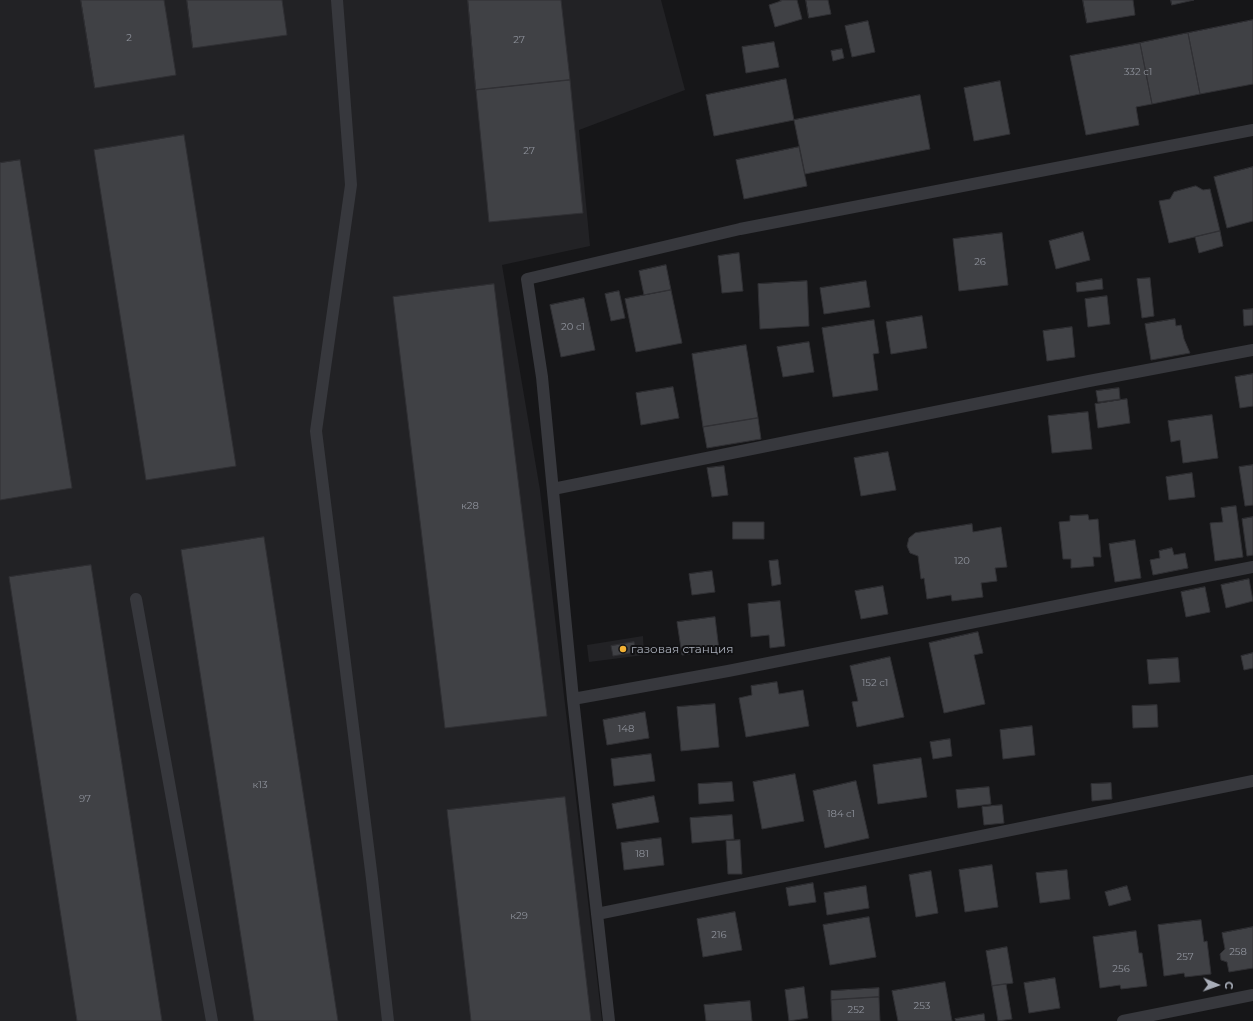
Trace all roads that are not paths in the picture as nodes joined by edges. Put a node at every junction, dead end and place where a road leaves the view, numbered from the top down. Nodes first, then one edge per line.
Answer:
1 (337, 0) edge
2 (1253, 130) edge
3 (1253, 350) edge
4 (554, 489) junction
5 (1253, 567) edge
6 (136, 599) dead end
7 (573, 699) junction
8 (1253, 781) edge
9 (597, 914) junction
10 (1253, 995) edge
11 (212, 1021) edge
12 (388, 1021) edge
13 (610, 1021) edge
14 (1123, 1021) edge

1 - 12 lane
2 - 4 lane
3 - 4 lane
4 - 7 lane
5 - 7 lane
6 - 11 lane
7 - 9 lane
8 - 9 lane
9 - 13 lane
10 - 14 lane

